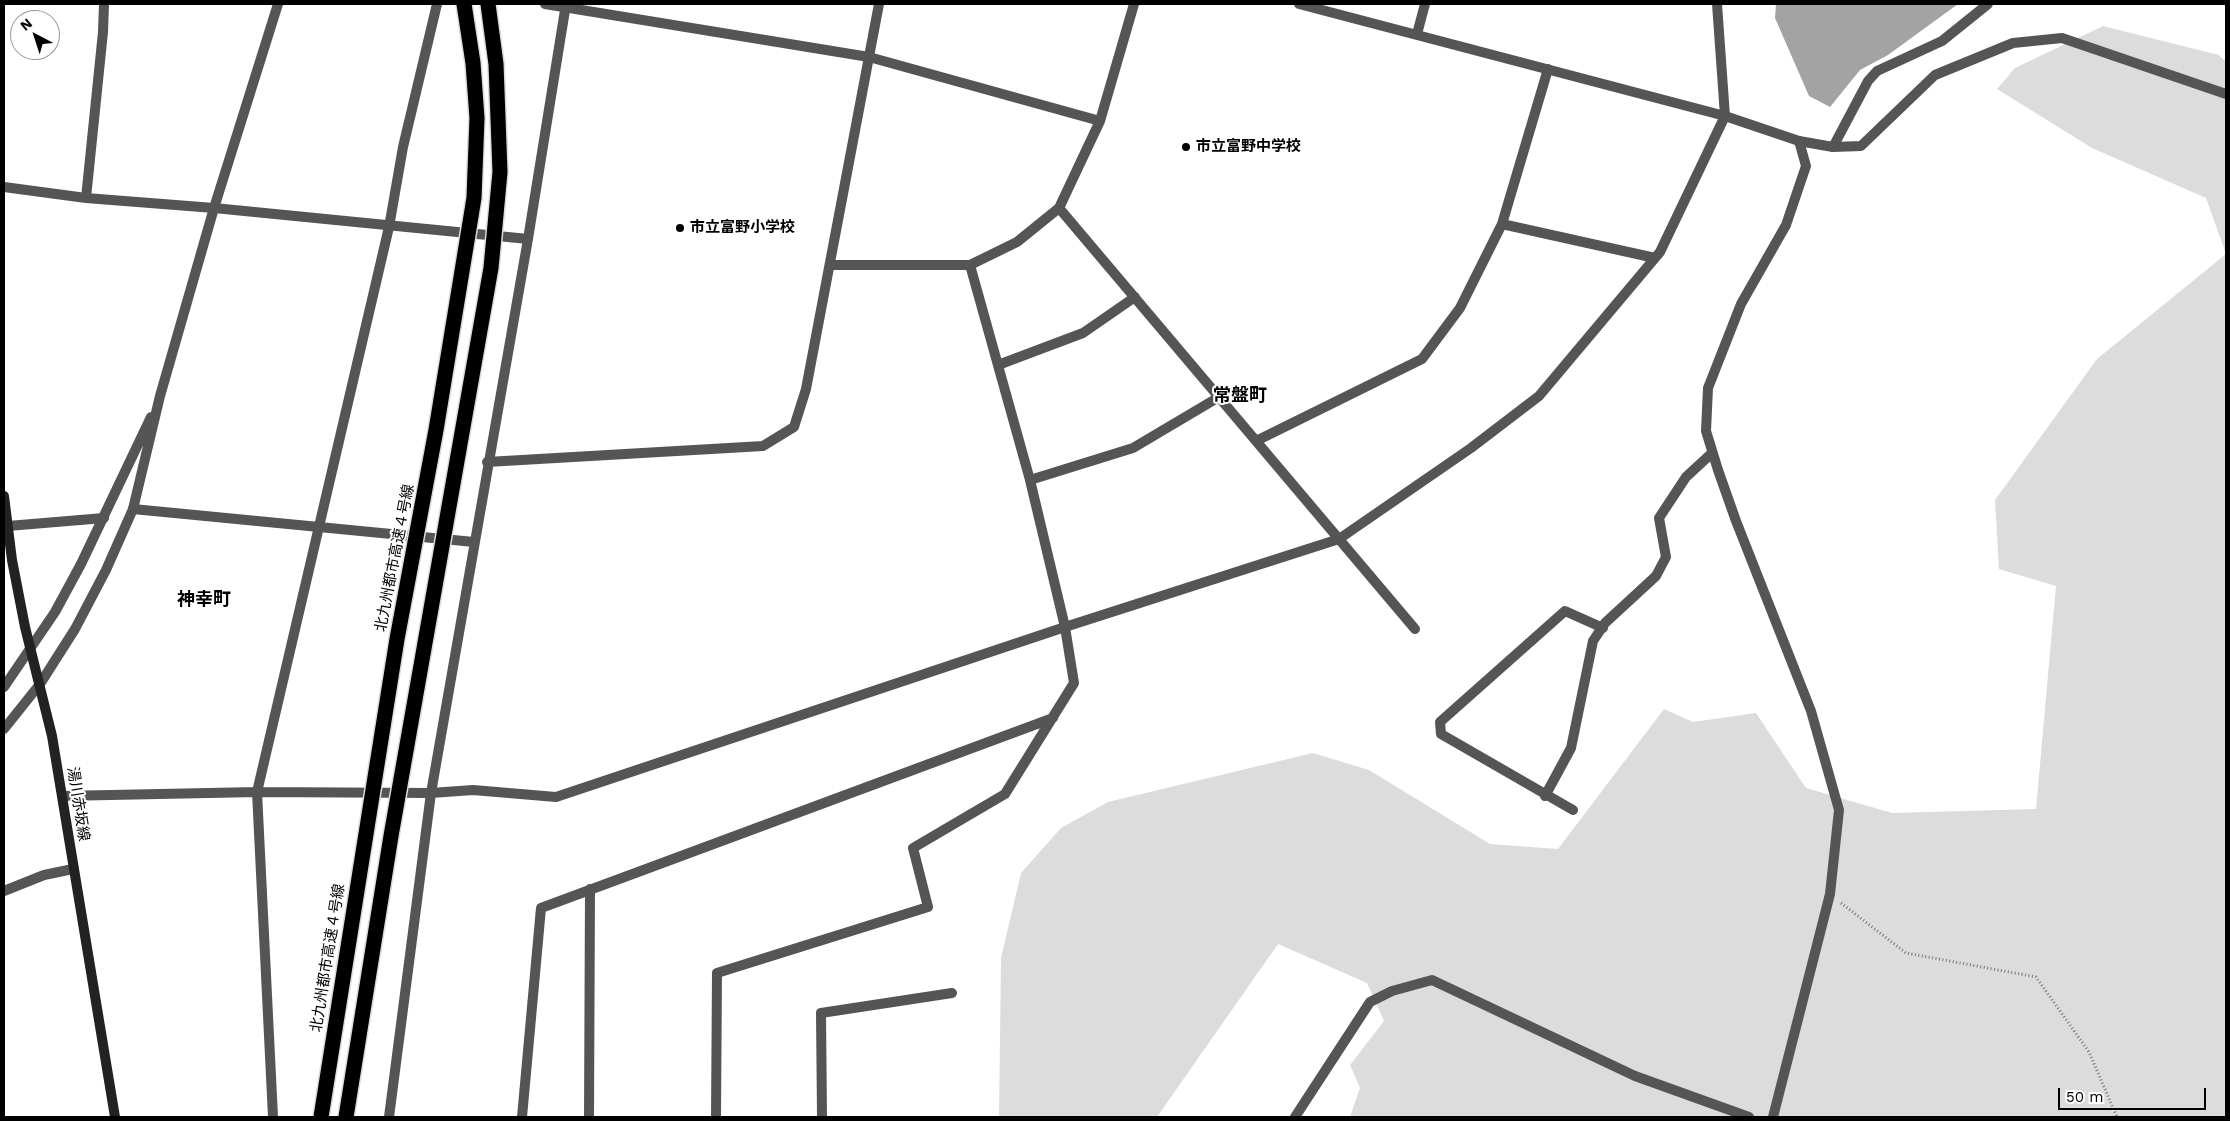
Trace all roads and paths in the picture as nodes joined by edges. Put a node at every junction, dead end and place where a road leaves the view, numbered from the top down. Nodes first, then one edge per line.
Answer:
1 (104, 4) edge
2 (278, 4) edge
3 (436, 4) edge
4 (464, 4) edge
5 (488, 4) edge
6 (545, 4) edge
7 (879, 4) edge
8 (1134, 4) edge
9 (1299, 4) edge
10 (1425, 4) edge
11 (1717, 4) edge
12 (1988, 4) edge
13 (565, 6) edge
14 (1417, 34) junction
15 (869, 57) junction
16 (1548, 69) junction
17 (2226, 94) edge
18 (1725, 116) junction
19 (1100, 121) junction
20 (1799, 140) junction
21 (1833, 147) junction
22 (4, 188) edge
23 (86, 198) junction
24 (214, 208) junction
25 (1059, 208) junction
26 (1502, 224) junction
27 (389, 227) junction
28 (528, 240) junction
29 (1655, 258) junction
30 (830, 265) junction
31 (970, 265) junction
32 (1134, 297) junction
33 (998, 365) junction
34 (160, 396) junction
35 (1219, 397) junction
36 (1256, 441) junction
37 (1712, 453) junction
38 (488, 462) junction
39 (1030, 480) junction
40 (4, 496) edge
41 (133, 509) junction
42 (104, 518) junction
43 (8, 526) junction
44 (318, 528) junction
45 (1339, 539) junction
46 (474, 542) junction
47 (8, 561) edge
48 (1066, 627) junction
49 (1602, 628) junction
50 (1415, 629) dead end
51 (30, 650) junction
52 (40, 684) junction
53 (4, 687) edge
54 (1053, 718) junction
55 (4, 729) edge
56 (257, 792) junction
57 (431, 793) junction
58 (62, 796) junction
59 (1545, 796) junction
60 (1573, 810) dead end
61 (73, 869) junction
62 (590, 889) junction
63 (4, 891) edge
64 (1830, 894) junction
65 (952, 993) dead end
66 (115, 1117) edge
67 (272, 1117) edge
68 (321, 1117) edge
69 (346, 1117) edge
70 (389, 1117) edge
71 (522, 1117) edge
72 (589, 1117) edge
73 (716, 1117) edge
74 (822, 1117) edge
75 (1295, 1117) edge
76 (1749, 1117) edge
77 (1773, 1117) edge
78 (2117, 1117) edge

1 - 23 street
2 - 24 street
3 - 27 street
4 - 68 highway, 北九州都市高速４号線, bridge
5 - 69 highway, bridge
6 - 13 street
7 - 15 street
8 - 19 street
9 - 14 street
10 - 14 street
11 - 18 street
12 - 21 street
13 - 15 street
13 - 28 street
14 - 16 street
15 - 19 street
15 - 30 street
16 - 18 street
16 - 26 street
17 - 21 street
18 - 20 street
18 - 29 street
19 - 25 street
20 - 21 street
20 - 37 street
22 - 23 street
23 - 24 street
24 - 27 street
24 - 34 street
25 - 31 street
25 - 32 street
26 - 29 street
26 - 36 street
27 - 28 street
27 - 44 street
28 - 38 street
29 - 45 street
30 - 31 street
30 - 38 street
31 - 33 street
32 - 33 street
32 - 35 street
33 - 39 street
34 - 41 street
34 - 42 street
35 - 36 street
35 - 39 street
36 - 45 street
37 - 49 street
37 - 64 street
38 - 46 street
39 - 48 street
40 - 43 main road, 湯川赤坂線
41 - 44 street
41 - 52 street
42 - 43 street
42 - 51 street
43 - 47 main road, 湯川赤坂線
44 - 46 street
44 - 56 street
45 - 48 street
45 - 50 street
46 - 57 street
47 - 51 main road, 湯川赤坂線
48 - 54 street
48 - 57 street
49 - 59 street
49 - 59 street
51 - 52 main road, 湯川赤坂線
51 - 53 street
52 - 55 street
52 - 58 main road, 湯川赤坂線
54 - 62 street
54 - 73 street
56 - 57 street
56 - 58 street
56 - 67 street
57 - 70 street
58 - 61 main road, 湯川赤坂線
59 - 60 street
61 - 63 street
61 - 66 main road, 湯川赤坂線
62 - 71 street
62 - 72 street
64 - 77 street
64 - 78 path
65 - 74 street
75 - 76 street

